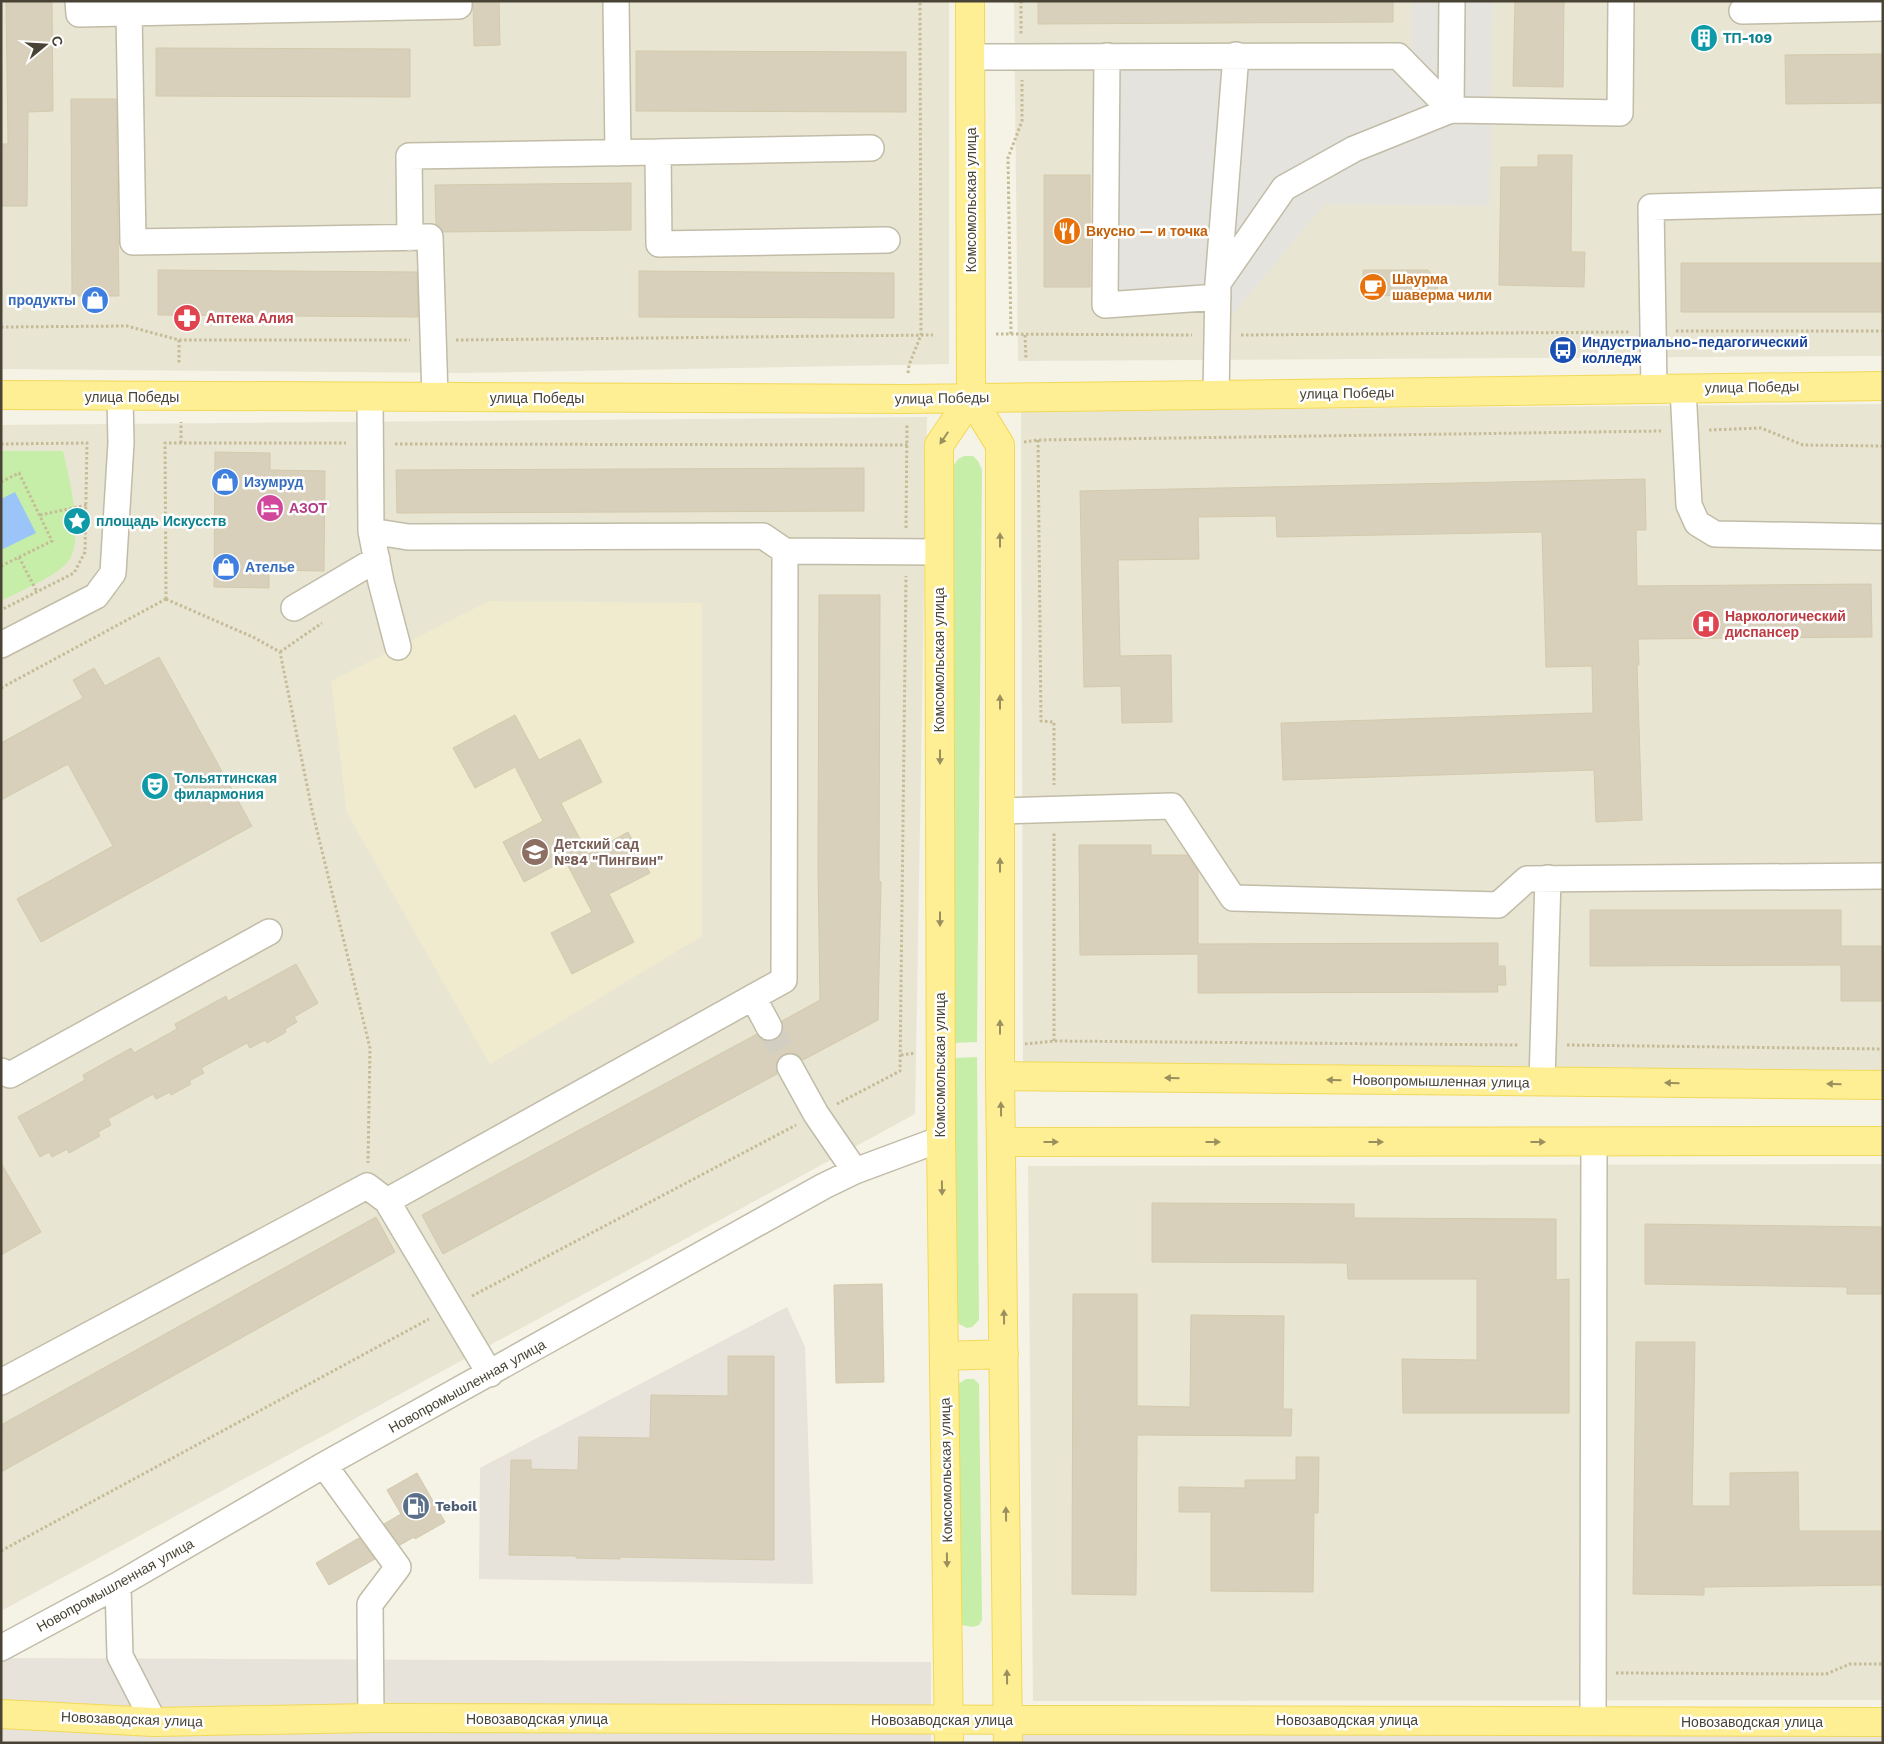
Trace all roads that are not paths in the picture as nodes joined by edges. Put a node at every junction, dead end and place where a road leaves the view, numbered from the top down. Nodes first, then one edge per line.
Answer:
1 (78, 1) edge
2 (459, 1) edge
3 (616, 1) edge
4 (970, 1) edge
5 (1452, 1) edge
6 (1621, 1) edge
7 (1883, 8) edge
8 (1742, 11) dead end
9 (129, 12) junction
10 (1236, 55) junction
11 (1107, 56) junction
12 (970, 57) junction
13 (1451, 110) junction
14 (870, 148) dead end
15 (658, 152) junction
16 (618, 153) junction
17 (1883, 201) edge
18 (410, 238) junction
19 (887, 240) dead end
20 (1218, 290) junction
21 (1883, 386) edge
22 (1654, 388) junction
23 (1683, 388) junction
24 (1216, 394) junction
25 (1, 395) edge
26 (120, 397) junction
27 (370, 397) junction
28 (435, 398) junction
29 (971, 398) junction
30 (372, 532) junction
31 (1883, 537) edge
32 (785, 551) junction
33 (939, 552) junction
34 (377, 559) junction
35 (294, 608) dead end
36 (1, 645) edge
37 (398, 647) dead end
38 (1000, 811) junction
39 (1883, 876) edge
40 (1548, 878) junction
41 (270, 932) dead end
42 (753, 997) junction
43 (769, 1028) tunnel mouth
44 (790, 1067) tunnel mouth
45 (1, 1071) edge
46 (1000, 1076) junction
47 (1542, 1082) junction
48 (1883, 1085) edge
49 (941, 1139) junction
50 (1883, 1141) edge
51 (1002, 1142) junction
52 (1594, 1142) junction
53 (855, 1172) junction
54 (388, 1201) junction
55 (1004, 1354) junction
56 (944, 1356) junction
57 (490, 1374) junction
58 (1, 1382) edge
59 (324, 1465) junction
60 (118, 1585) junction
61 (1, 1648) edge
62 (1, 1714) edge
63 (371, 1718) junction
64 (1593, 1721) junction
65 (154, 1722) junction
66 (1883, 1722) edge
67 (949, 1731) edge
68 (1008, 1731) edge

1 - 9 street
2 - 9 street
3 - 16 street
4 - 12 main road, Комсомольская улица
5 - 13 street
6 - 13 street
7 - 8 street
9 - 18 street
10 - 11 street
10 - 13 street
10 - 20 street
11 - 12 street
11 - 20 street
12 - 29 main road, Комсомольская улица
13 - 20 street
14 - 15 street
15 - 16 street
15 - 19 street
16 - 18 street
17 - 22 street
18 - 28 street
20 - 24 street
21 - 23 main road, улица Победы
22 - 23 main road, улица Победы
22 - 24 main road, улица Победы
23 - 31 street
24 - 29 main road, улица Победы
25 - 26 main road, улица Победы
26 - 27 main road, улица Победы
26 - 36 street
27 - 28 main road, улица Победы
27 - 30 street
28 - 29 main road, улица Победы
29 -> 33 main road, Комсомольская улица
38 -> 29 main road
30 - 32 street
30 - 34 street
32 - 33 street
32 - 42 street
33 -> 49 main road, Комсомольская улица
34 - 35 street
34 - 37 street
38 - 40 street
46 -> 38 main road
39 - 40 street
40 - 47 street
41 - 45 street
42 - 43 street
42 - 54 street
44 - 53 street
47 -> 46 main road, Новопромышленная улица
51 -> 46 main road
48 -> 47 main road, Новопромышленная улица
49 - 53 street, Новопромышленная улица
49 -> 56 main road, Комсомольская улица
50 - 52 main road
51 -> 52 main road
55 -> 51 main road
52 - 64 street
53 - 57 street, Новопромышленная улица
54 - 57 street
54 - 58 street
55 - 56 main road
68 -> 55 main road
56 -> 67 main road, Комсомольская улица
57 - 59 street, Новопромышленная улица
59 - 60 street, Новопромышленная улица
59 - 63 street
60 - 61 street, Новопромышленная улица
60 - 65 street
62 - 65 main road, Новозаводская улица
63 - 65 main road, Новозаводская улица
63 - 67 main road, Новозаводская улица
64 - 66 main road, Новозаводская улица
64 - 68 main road, Новозаводская улица
67 - 68 main road, Новозаводская улица

